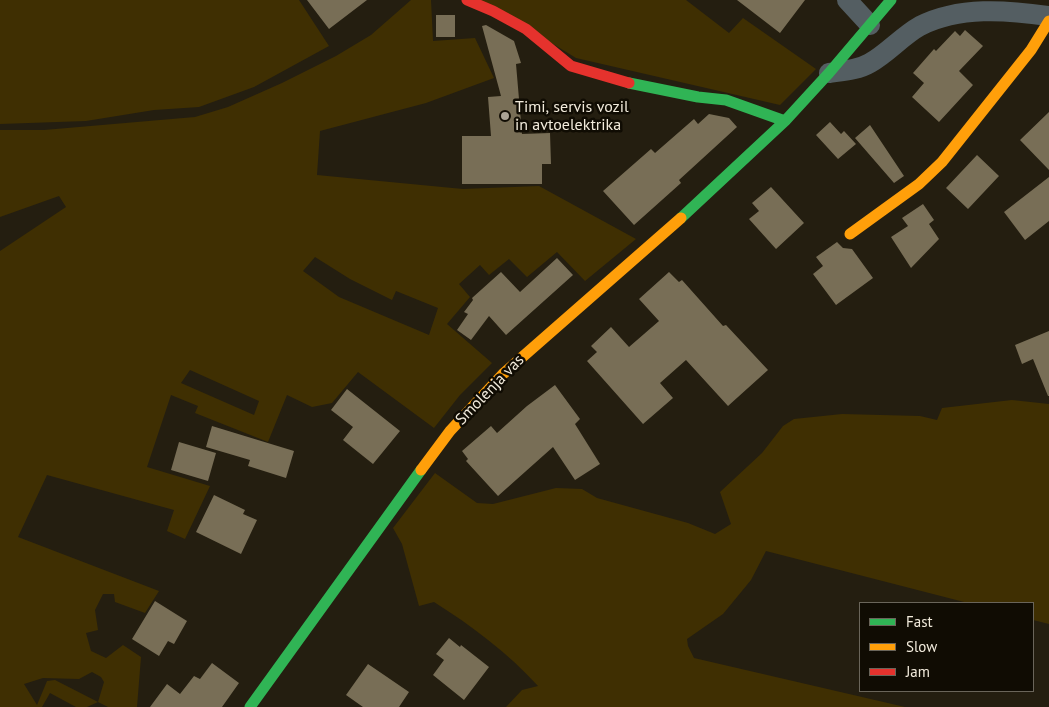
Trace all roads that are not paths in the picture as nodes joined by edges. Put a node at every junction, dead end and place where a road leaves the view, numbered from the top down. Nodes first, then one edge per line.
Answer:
1 (466, 0) edge
2 (847, 0) edge
3 (891, 0) edge
4 (1049, 16) edge
5 (1049, 21) edge
6 (870, 25) junction
7 (830, 73) junction
8 (785, 121) junction
9 (850, 234) dead end
10 (250, 707) edge

1 - 8 main road
2 - 6 street
3 - 6 main road, Smolenja vas
4 - 7 street
5 - 9 main road
6 - 7 main road, Smolenja vas
7 - 8 main road, Smolenja vas
8 - 10 main road, Smolenja vas

